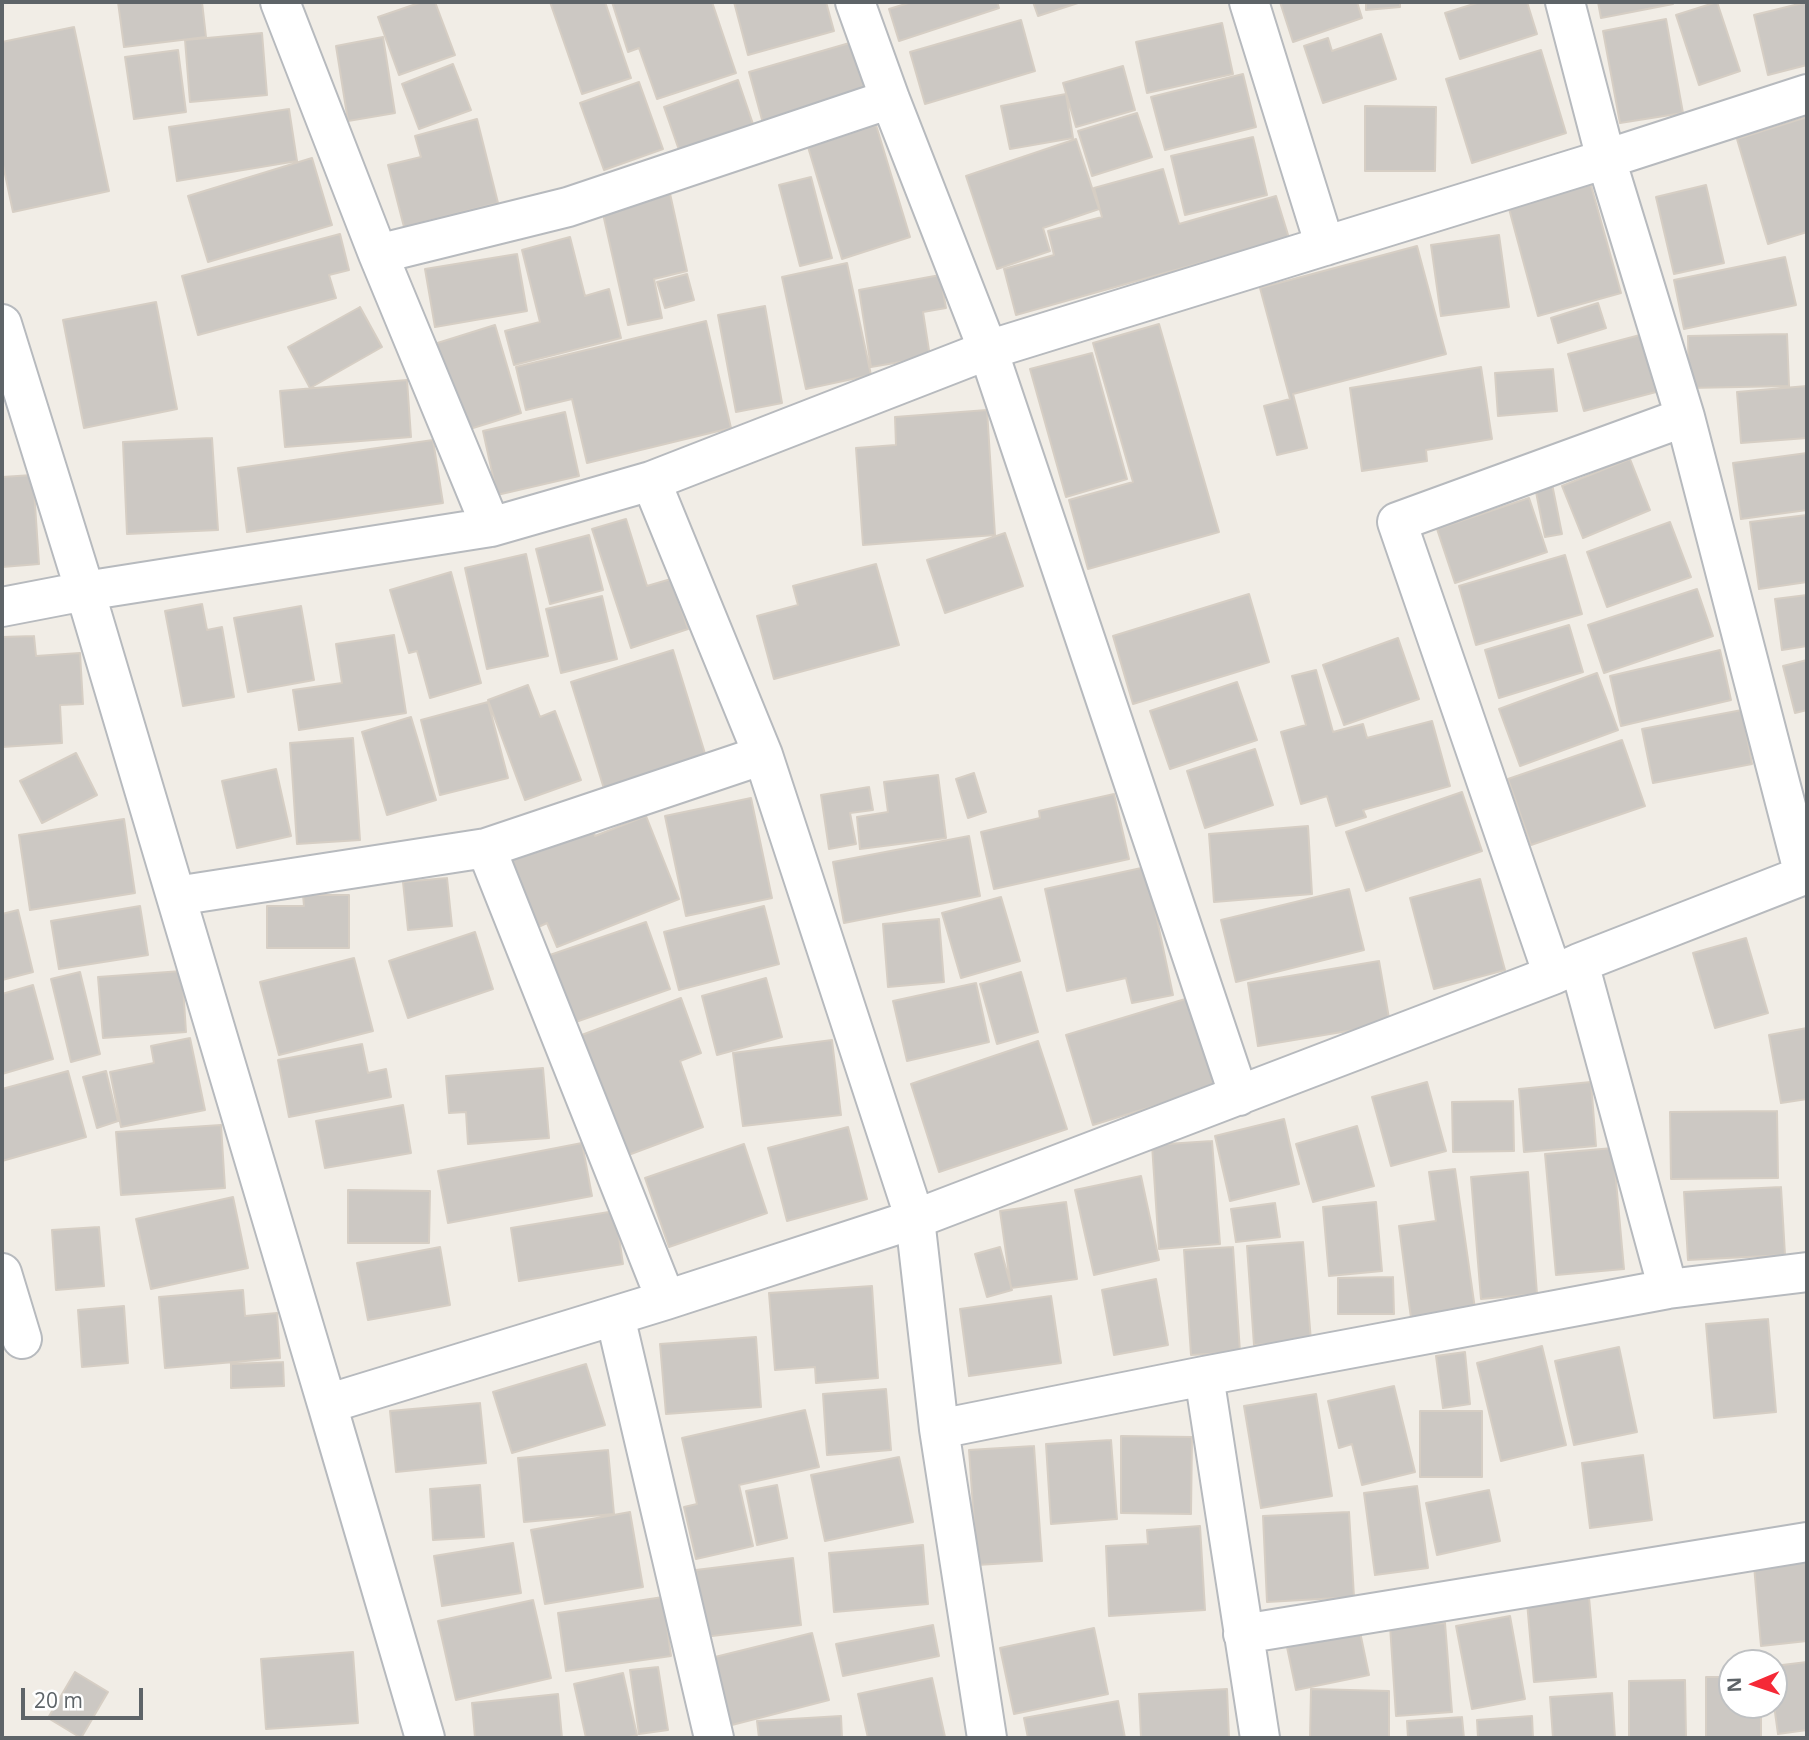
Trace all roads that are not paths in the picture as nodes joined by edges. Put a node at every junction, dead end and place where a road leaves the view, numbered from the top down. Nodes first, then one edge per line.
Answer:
1 (280, 2) edge
2 (856, 2) edge
3 (1249, 2) edge
4 (1565, 2) edge
5 (1807, 94) edge
6 (890, 99) junction
7 (1606, 159) junction
8 (1325, 246) junction
9 (378, 254) junction
10 (2, 324) edge
11 (988, 349) junction
12 (1685, 417) junction
13 (650, 481) junction
14 (491, 527) junction
15 (85, 591) junction
16 (2, 607) edge
17 (763, 755) junction
18 (486, 848) junction
19 (1805, 874) edge
20 (176, 896) junction
21 (1566, 969) junction
22 (1239, 1096) junction
23 (915, 1219) junction
24 (1807, 1272) edge
25 (2, 1273) edge
26 (1668, 1289) junction
27 (666, 1300) junction
28 (615, 1316) junction
29 (22, 1339) dead end
30 (1203, 1376) junction
31 (327, 1404) junction
32 (939, 1430) junction
33 (1807, 1542) edge
34 (1243, 1634) junction
35 (425, 1738) edge
36 (714, 1738) edge
37 (987, 1738) edge
38 (1261, 1738) edge

1 - 9 street
2 - 6 street
3 - 8 street
4 - 7 street
5 - 7 street
6 - 9 street
6 - 11 street
7 - 8 street
7 - 12 street
8 - 11 street
9 - 14 street
10 - 15 street
11 - 13 street
11 - 22 street
12 - 19 street
12 - 21 street
13 - 14 street
13 - 17 street
14 - 15 street
15 - 16 street
15 - 20 street
17 - 18 street
17 - 23 street
18 - 20 street
18 - 27 street
19 - 21 street
20 - 31 street
21 - 22 street
21 - 26 street
22 - 23 street
23 - 27 street
23 - 32 street
24 - 26 street
25 - 29 street
26 - 30 street
27 - 28 street
28 - 31 street
28 - 36 street
30 - 32 street
30 - 34 street
31 - 35 street
32 - 37 street
33 - 34 street
34 - 38 street

